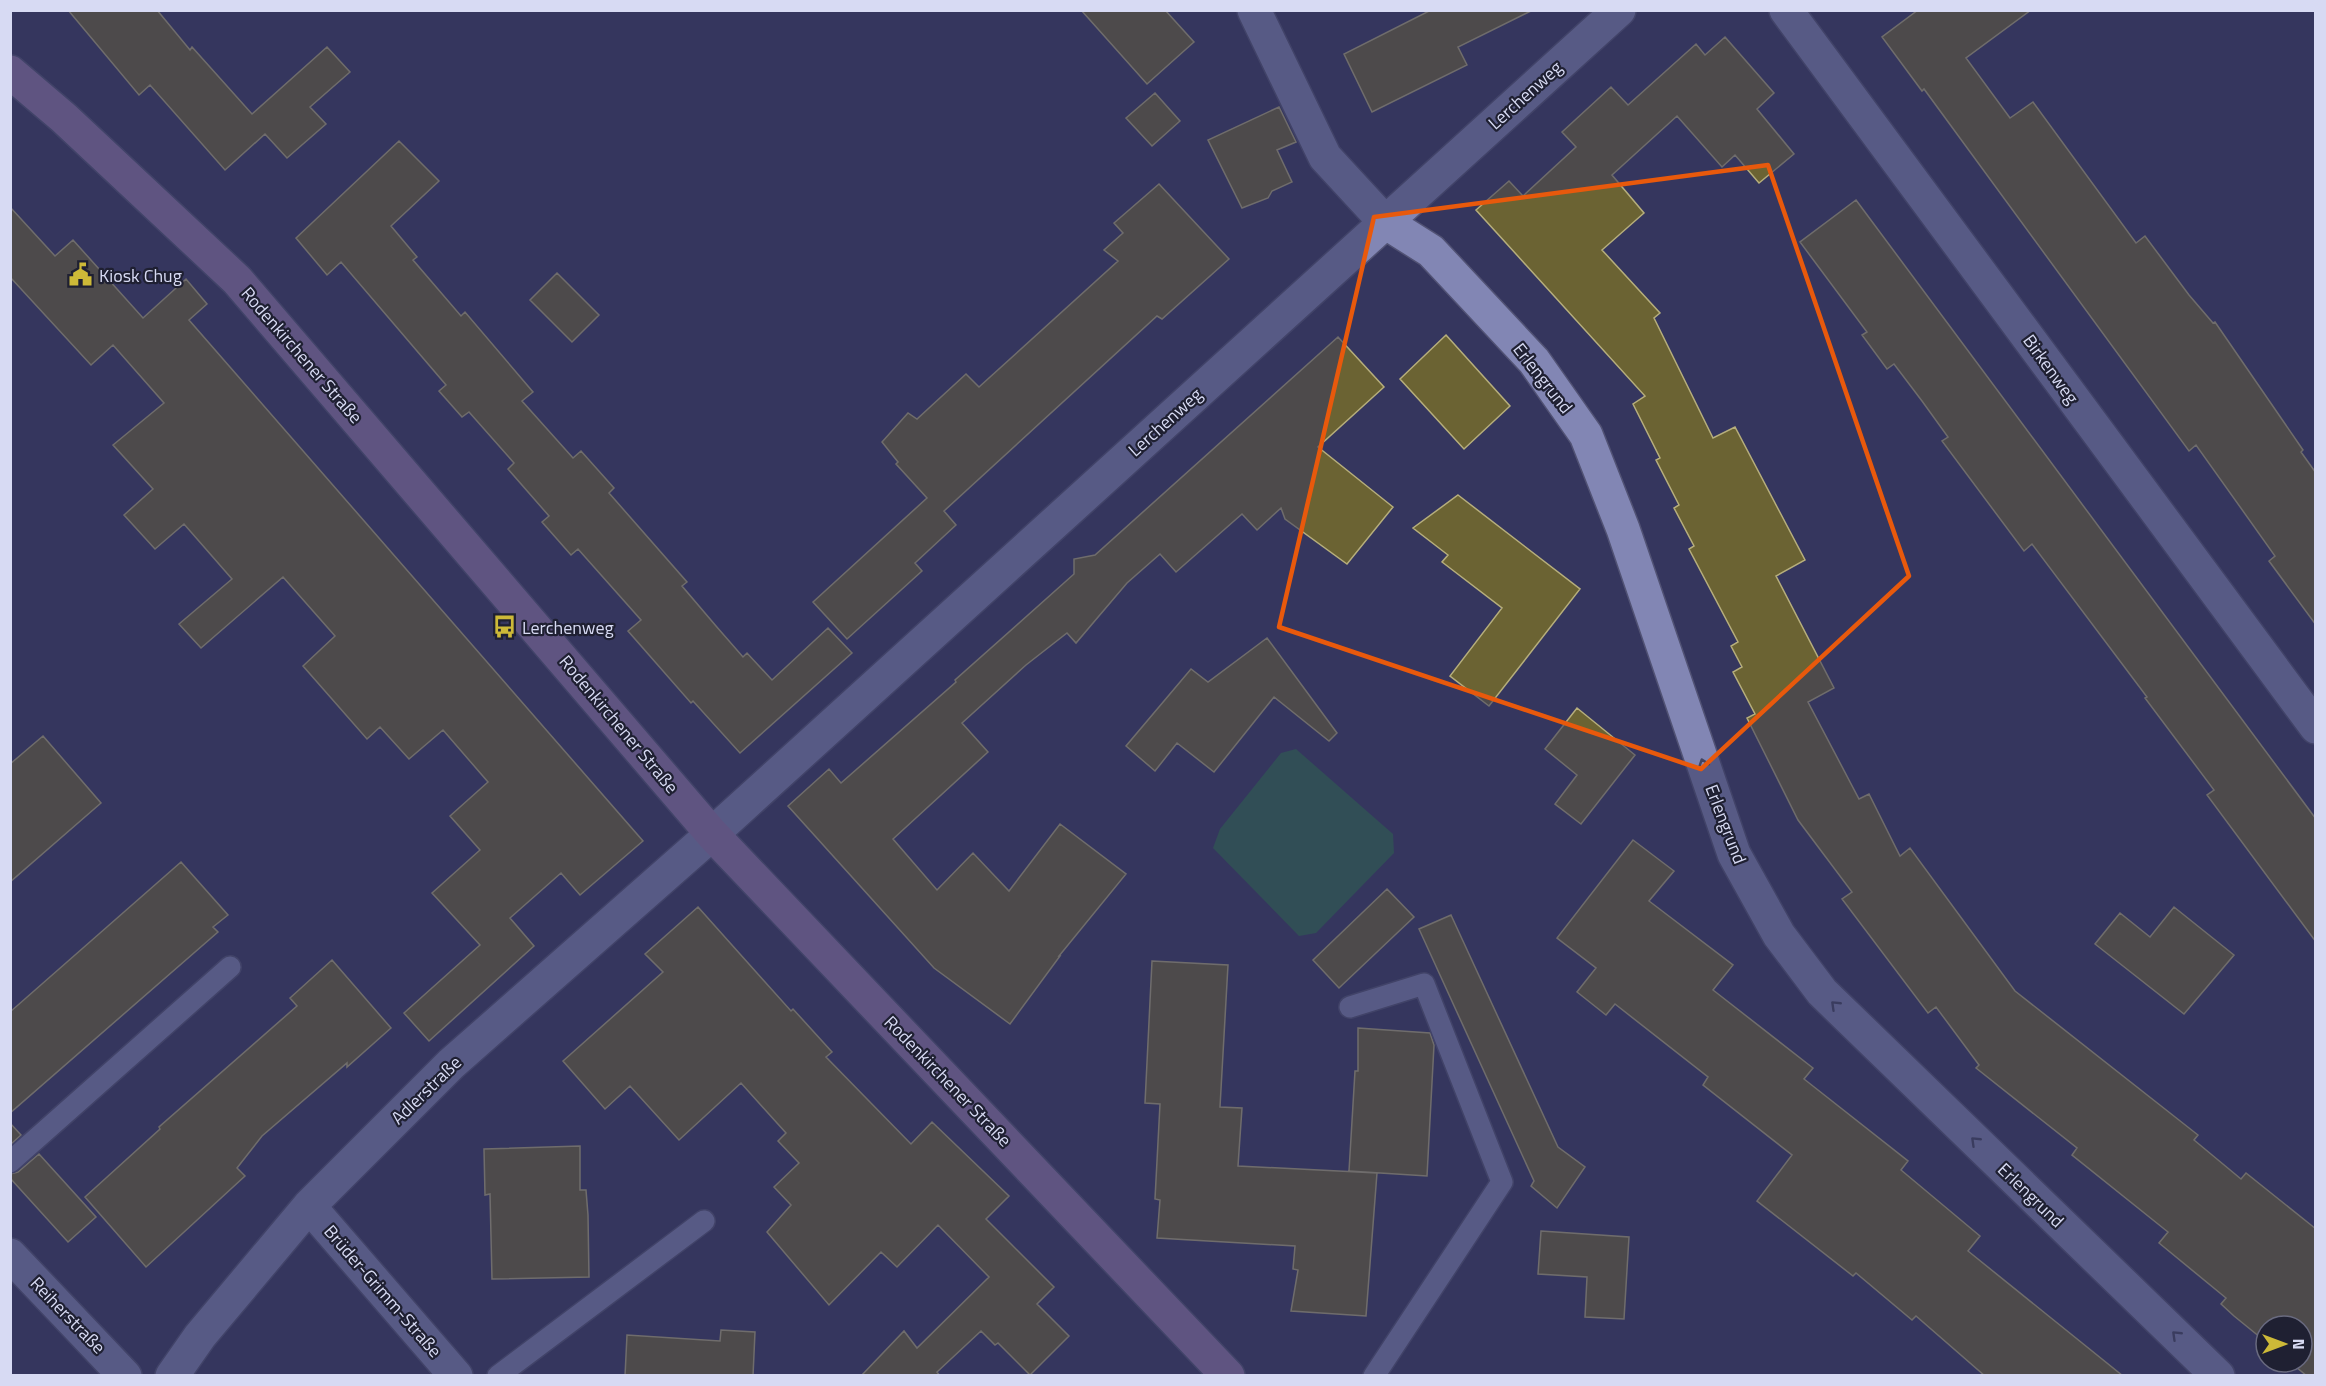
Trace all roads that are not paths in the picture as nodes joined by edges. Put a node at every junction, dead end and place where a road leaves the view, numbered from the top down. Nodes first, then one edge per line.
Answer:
1 (1254, 10) edge
2 (1619, 10) edge
3 (1786, 10) edge
4 (10, 72) edge
5 (1386, 222) junction
6 (2316, 727) edge
7 (712, 834) junction
8 (230, 967) dead end
9 (1350, 1007) dead end
10 (10, 1162) edge
11 (309, 1206) junction
12 (704, 1221) dead end
13 (10, 1256) edge
14 (454, 1375) edge
15 (125, 1376) edge
16 (172, 1376) edge
17 (498, 1376) edge
18 (1228, 1376) edge
19 (1374, 1376) edge
20 (2218, 1376) edge

1 - 5 street, Erlengrund
2 - 5 street, Lerchenweg
3 - 6 street, Birkenweg
4 - 7 main road, Rodenkirchener Straße
5 - 7 street, Lerchenweg
20 -> 5 street, Erlengrund
7 - 11 street, Adlerstraße
7 - 18 main road, Rodenkirchener Straße
8 - 10 lane
9 - 19 lane
11 - 14 street, Brüder-Grimm-Straße
11 - 16 street, Adlerstraße
12 - 17 lane
13 - 15 street, Reiherstraße

